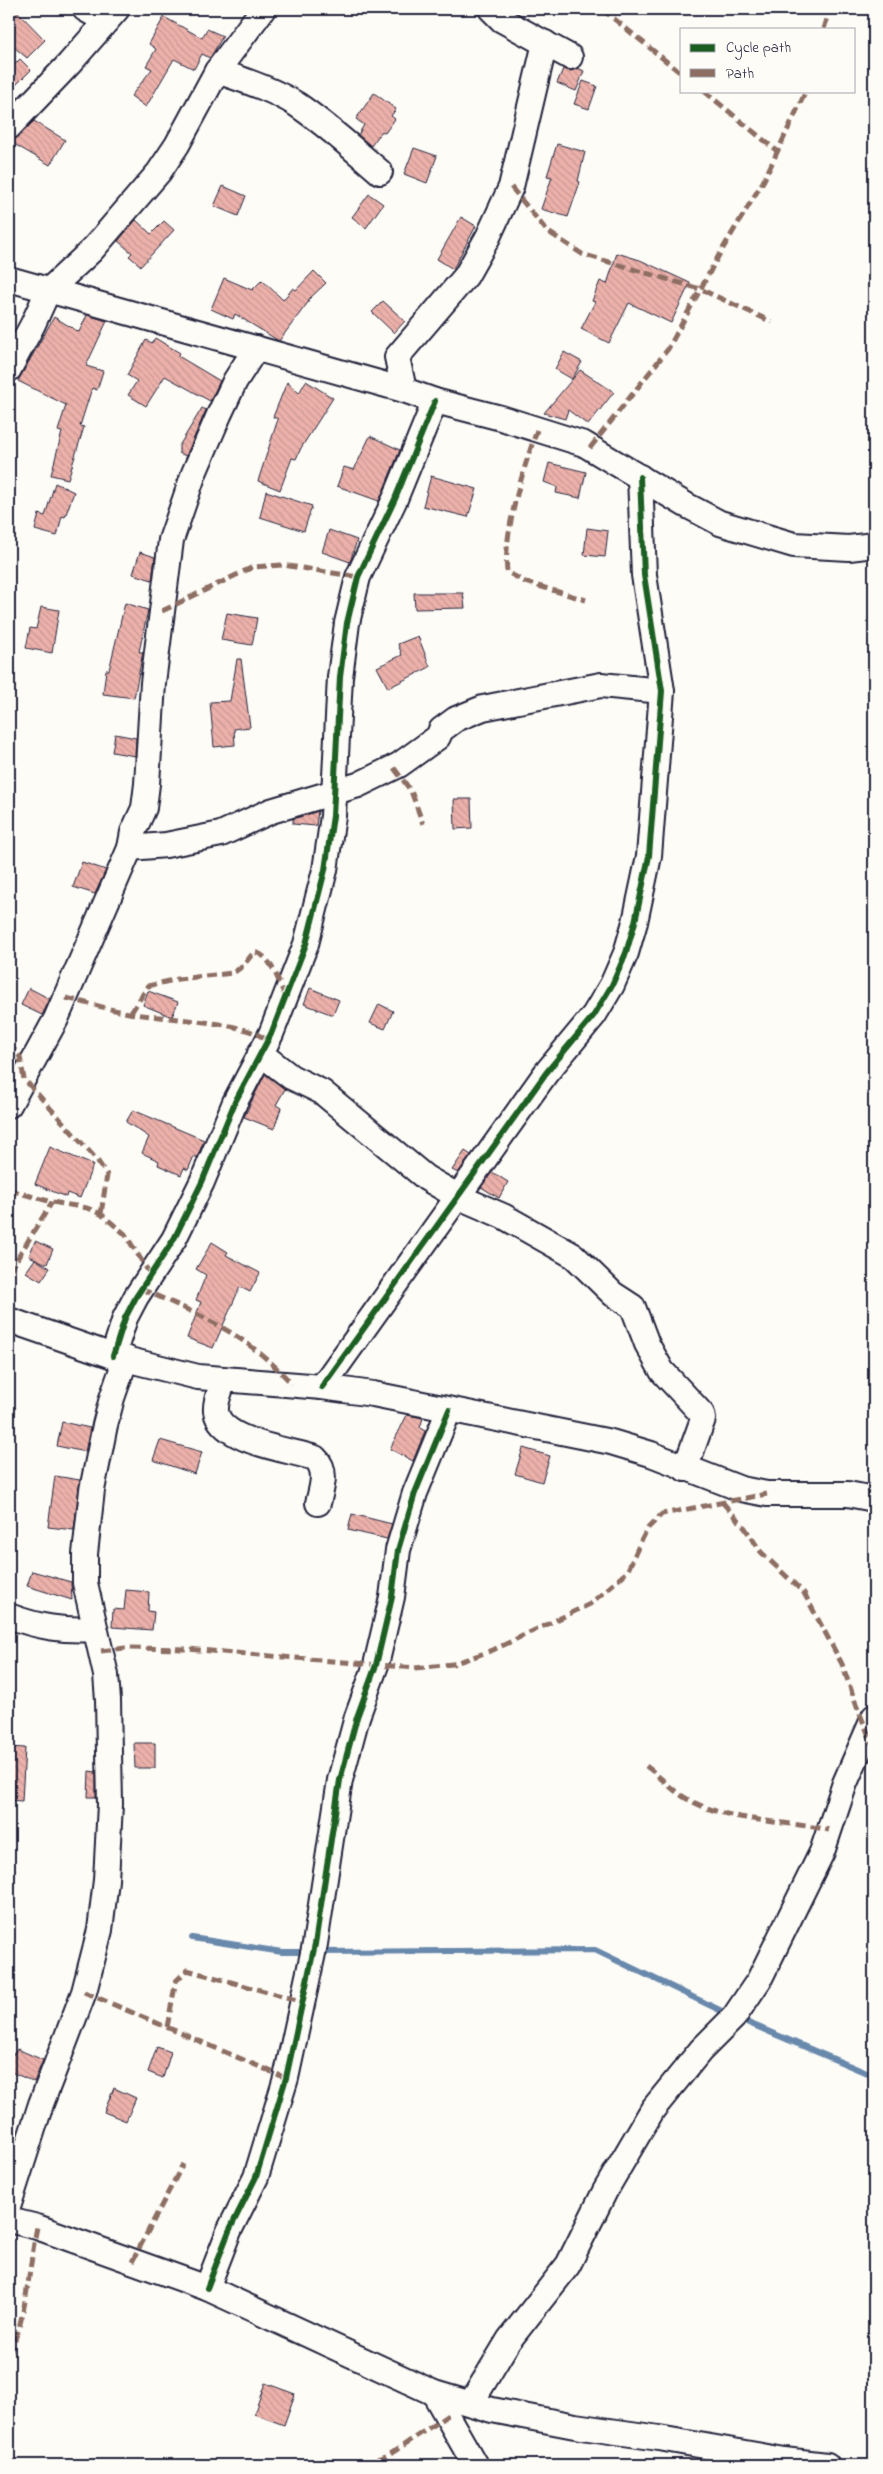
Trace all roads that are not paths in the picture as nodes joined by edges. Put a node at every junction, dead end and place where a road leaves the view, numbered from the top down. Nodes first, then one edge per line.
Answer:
1 (85, 9) edge
2 (263, 9) edge
3 (491, 9) edge
4 (111, 15) edge
5 (545, 43) junction
6 (570, 57) dead end
7 (217, 71) junction
8 (9, 127) edge
9 (380, 172) dead end
10 (9, 280) edge
11 (48, 290) junction
12 (256, 348) junction
13 (397, 357) junction
14 (9, 369) edge
15 (367, 380) junction
16 (404, 390) junction
17 (435, 401) junction
18 (640, 477) junction
19 (874, 546) edge
20 (662, 691) junction
21 (334, 792) junction
22 (130, 848) junction
23 (260, 1053) junction
24 (9, 1105) edge
25 (459, 1197) junction
26 (9, 1320) edge
27 (120, 1357) junction
28 (224, 1380) junction
29 (322, 1387) junction
30 (449, 1410) junction
31 (685, 1469) junction
32 (874, 1499) edge
33 (318, 1503) dead end
34 (9, 1616) edge
35 (94, 1630) junction
36 (874, 1717) edge
37 (9, 2204) edge
38 (9, 2220) edge
39 (207, 2288) junction
40 (434, 2392) junction
41 (470, 2404) junction
42 (475, 2465) edge
43 (828, 2465) edge

1 - 4 street
2 - 7 street
3 - 5 street
4 - 8 street
5 - 6 street
5 - 13 street
7 - 9 street
7 - 11 street
10 - 11 street
11 - 12 street
11 - 14 street
12 - 15 street
12 - 22 street
13 - 15 street
13 - 16 street
15 - 16 street
16 - 17 street
17 - 18 street
17 - 21 street
18 - 19 street
18 - 20 street
20 - 21 street
20 - 25 street
21 - 22 street
21 - 23 street
22 - 24 street
23 - 25 street
23 - 27 street
25 - 29 street
25 - 31 street
26 - 27 street
27 - 28 street
27 - 35 street
28 - 29 street
28 - 33 street
29 - 30 street
30 - 31 street
30 - 39 street
31 - 32 street
34 - 35 street
35 - 37 street
36 - 41 street
38 - 39 street
39 - 40 street
40 - 41 street
40 - 42 street
41 - 43 street

